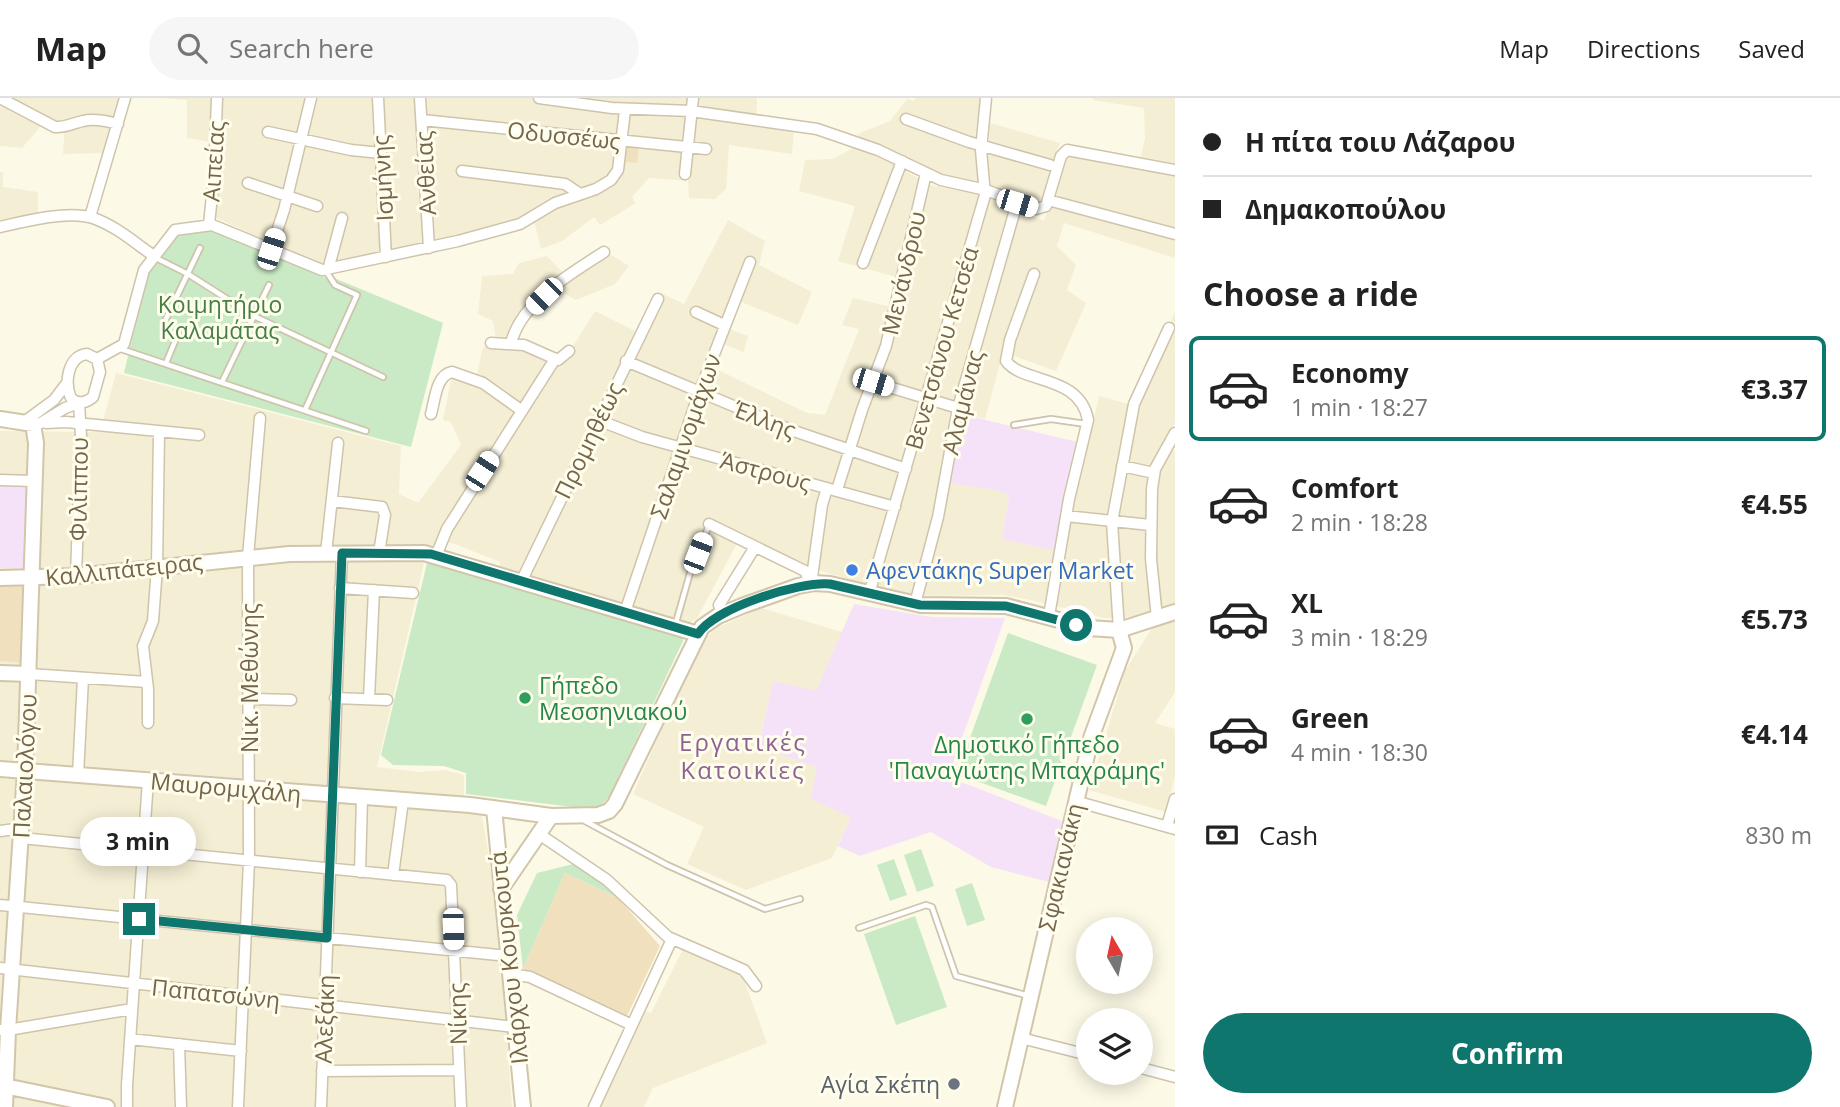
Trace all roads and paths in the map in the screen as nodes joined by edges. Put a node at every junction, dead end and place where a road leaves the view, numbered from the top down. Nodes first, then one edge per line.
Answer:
1 (0, 98) edge
2 (125, 98) edge
3 (217, 98) edge
4 (311, 98) edge
5 (378, 98) edge
6 (420, 98) edge
7 (539, 98) edge
8 (693, 98) edge
9 (986, 98) edge
10 (593, 102) edge
11 (625, 110) junction
12 (691, 111) junction
13 (906, 119) dead end
14 (422, 120) junction
15 (118, 124) junction
16 (268, 132) dead end
17 (302, 140) junction
18 (621, 141) junction
19 (981, 145) junction
20 (688, 147) junction
21 (706, 149) dead end
22 (381, 153) junction
23 (902, 161) junction
24 (1051, 165) dead end
25 (1175, 170) edge
26 (463, 171) dead end
27 (926, 173) junction
28 (685, 174) dead end
29 (248, 183) dead end
30 (986, 190) junction
31 (580, 194) junction
32 (287, 196) junction
33 (1048, 200) junction
34 (1017, 203) junction
35 (317, 206) dead end
36 (90, 217) junction
37 (342, 218) dead end
38 (209, 224) junction
39 (0, 228) edge
40 (1175, 234) edge
41 (200, 248) dead end
42 (429, 248) junction
43 (271, 249) junction
44 (604, 253) dead end
45 (154, 256) junction
46 (386, 257) junction
47 (750, 262) dead end
48 (863, 263) dead end
49 (326, 270) junction
50 (188, 274) junction
51 (1034, 274) dead end
52 (269, 285) dead end
53 (658, 299) dead end
54 (696, 312) dead end
55 (254, 316) junction
56 (165, 321) dead end
57 (724, 325) junction
58 (1170, 328) dead end
59 (178, 334) dead end
60 (491, 343) dead end
61 (511, 343) junction
62 (118, 348) junction
63 (569, 351) dead end
64 (331, 352) junction
65 (97, 359) junction
66 (555, 359) junction
67 (626, 362) junction
68 (166, 363) junction
69 (383, 377) dead end
70 (222, 382) junction
71 (873, 382) junction
72 (67, 383) junction
73 (699, 393) junction
74 (927, 398) junction
75 (79, 403) junction
76 (958, 408) junction
77 (305, 410) junction
78 (521, 410) junction
79 (431, 414) dead end
80 (260, 418) dead end
81 (0, 419) edge
82 (598, 420) junction
83 (32, 423) junction
84 (79, 423) junction
85 (1014, 425) dead end
86 (1088, 425) junction
87 (366, 431) dead end
88 (159, 432) junction
89 (1175, 433) edge
90 (198, 435) dead end
91 (338, 443) dead end
92 (681, 447) junction
93 (849, 450) junction
94 (1122, 467) junction
95 (906, 469) junction
96 (1154, 473) junction
97 (0, 480) edge
98 (34, 481) junction
99 (832, 489) junction
100 (332, 501) junction
101 (895, 508) junction
102 (1066, 516) junction
103 (1112, 522) junction
104 (709, 524) joint
105 (1150, 525) junction
106 (755, 547) junction
107 (326, 553) junction
108 (342, 553) junction
109 (379, 553) junction
110 (436, 556) junction
111 (248, 557) junction
112 (157, 567) junction
113 (76, 576) junction
114 (0, 578) edge
115 (32, 578) junction
116 (521, 582) junction
117 (811, 584) junction
118 (340, 588) junction
119 (374, 590) junction
120 (413, 593) dead end
121 (869, 594) junction
122 (915, 604) junction
123 (625, 612) junction
124 (1175, 612) edge
125 (722, 614) junction
126 (1049, 616) junction
127 (1157, 618) junction
128 (675, 627) junction
129 (1119, 630) junction
130 (698, 634) junction
131 (0, 673) edge
132 (29, 674) junction
133 (83, 678) junction
134 (147, 682) junction
135 (335, 698) junction
136 (249, 699) junction
137 (369, 699) junction
138 (291, 700) dead end
139 (387, 700) dead end
140 (148, 723) dead end
141 (0, 769) edge
142 (25, 771) junction
143 (78, 775) junction
144 (148, 780) junction
145 (250, 788) junction
146 (331, 796) junction
147 (362, 798) junction
148 (1175, 799) edge
149 (403, 801) junction
150 (1075, 801) junction
151 (494, 808) junction
152 (551, 816) junction
153 (578, 817) junction
154 (1171, 828) edge
155 (0, 831) edge
156 (22, 833) junction
157 (539, 834) junction
158 (144, 850) junction
159 (249, 861) junction
160 (329, 869) junction
161 (360, 872) junction
162 (393, 875) junction
163 (501, 889) junction
164 (800, 899) dead end
165 (0, 905) edge
166 (16, 907) junction
167 (139, 919) junction
168 (859, 928) dead end
169 (246, 929) junction
170 (327, 938) junction
171 (672, 939) junction
172 (454, 951) junction
173 (508, 956) junction
174 (6, 969) edge
175 (510, 974) junction
176 (135, 984) junction
177 (756, 986) dead end
178 (244, 996) junction
179 (1031, 996) junction
180 (324, 1005) junction
181 (132, 1009) junction
182 (457, 1020) junction
183 (632, 1025) junction
184 (515, 1027) junction
185 (4, 1030) edge
186 (1021, 1038) junction
187 (130, 1039) junction
188 (179, 1044) junction
189 (241, 1051) junction
190 (1076, 1052) edge
191 (458, 1070) junction
192 (322, 1071) junction
193 (1153, 1071) edge
194 (1175, 1077) edge
195 (4, 1085) edge
196 (5, 1107) edge
197 (107, 1107) edge
198 (127, 1107) edge
199 (181, 1107) edge
200 (238, 1107) edge
201 (321, 1107) edge
202 (461, 1107) edge
203 (523, 1107) edge
204 (594, 1107) edge
205 (1005, 1107) edge

1 - 15 street
2 - 15 street
3 - 38 street, Αιπείας
4 - 17 street
5 - 22 street, Ισμήνης
6 - 14 street, Ανθείας
7 - 10 street
8 - 12 street
9 - 19 street, Βενετσάνου Κετσέα
10 - 11 street
11 - 12 street
11 - 18 street
12 - 20 street
12 - 23 street
13 - 19 street
14 - 18 street, Οδυσσέως
14 - 42 street, Ανθείας
15 - 36 street
16 - 17 street
17 - 22 street
17 - 32 street
18 - 20 street, Οδυσσέως
18 - 31 street
19 - 24 street
19 - 30 street, Βενετσάνου Κετσέα
20 - 21 street, Οδυσσέως
20 - 28 street
22 - 46 street, Ισμήνης
23 - 27 street
23 - 48 street
25 - 33 street
26 - 31 street
27 - 30 street
27 - 71 street, Μενάνδρου
29 - 32 street
30 - 34 street
30 - 74 street, Βενετσάνου Κετσέα
31 - 42 street
32 - 35 street
32 - 43 street
33 - 34 street
33 - 40 street
34 - 76 street, Αλαμάνας
36 - 39 street
36 - 45 street
37 - 49 street
38 - 43 street
38 - 45 street
41 - 50 lane
42 - 46 street
43 - 49 street
44 - 61 street
45 - 50 lane
45 - 62 street
46 - 49 street
47 - 57 street, Σαλαμινομάχων
49 - 64 lane
50 - 55 lane
50 - 56 lane
51 - 86 street
52 - 55 lane
53 - 67 street, Προμηθέως
54 - 57 street
55 - 64 lane
55 - 70 lane
57 - 73 street, Σαλαμινομάχων
58 - 94 street
59 - 68 lane
60 - 61 street
61 - 66 street
62 - 65 street
62 - 68 lane
63 - 66 street
64 - 69 lane
64 - 77 lane
65 - 72 street
65 - 75 street
66 - 78 street
67 - 73 street, Έλλης
67 - 82 street, Προμηθέως
68 - 70 lane
70 - 77 lane
71 - 74 street
71 - 93 street, Μενάνδρου
72 - 75 street
72 - 83 street
73 - 92 street, Σαλαμινομάχων
73 - 93 street, Έλλης
74 - 76 street
74 - 95 street, Βενετσάνου Κετσέα
75 - 83 street
75 - 84 street, Φιλίππου
76 - 122 street, Αλαμάνας
77 - 87 lane
78 - 79 street
78 - 110 street
80 - 111 street, Νικ. Μεθώνης
81 - 83 street
82 - 92 street, Άστρους
82 - 116 street, Προμηθέως
83 - 84 street
83 - 98 street, Παλαιολόγου
84 - 88 street
84 - 113 street, Φιλίππου
85 - 86 lane
86 - 102 street
88 - 90 street
88 - 112 street
89 - 96 street
91 - 100 street
92 - 99 street, Άστρους
92 - 123 street, Σαλαμινομάχων
93 - 95 street, Έλλης
93 - 99 street, Μενάνδρου
94 - 96 street
94 - 103 street
95 - 101 street, Βενετσάνου Κετσέα
96 - 105 street
97 - 98 street
98 - 115 street, Παλαιολόγου
99 - 101 street, Άστρους
99 - 117 street, Μενάνδρου
100 - 107 street
100 - 109 street
101 - 121 street, Βενετσάνου Κετσέα
102 - 103 street
102 - 126 street
103 - 105 street
103 - 129 street
104 - 106 street
104 - 128 lane
105 - 127 street
106 - 117 street
106 - 125 street
107 - 108 street, Καλλιπάτειρας
107 - 111 street, Καλλιπάτειρας
108 - 109 street, Καλλιπάτειρας
108 - 118 street, Αλεξάκη
109 - 110 street, Καλλιπάτειρας
110 - 116 street, Καλλιπάτειρας
111 - 112 street, Καλλιπάτειρας
111 - 136 street, Νικ. Μεθώνης
112 - 113 street, Καλλιπάτειρας
112 - 134 street
113 - 115 street, Καλλιπάτειρας
114 - 115 street, Καλλιπάτειρας
115 - 132 street, Παλαιολόγου
116 - 123 street, Καλλιπάτειρας
117 - 121 street
117 - 125 street
118 - 119 street
118 - 135 street, Αλεξάκη
119 - 120 street
119 - 137 street
121 - 122 street
122 - 126 street
123 - 128 street, Καλλιπάτειρας
124 - 127 street
125 - 130 street
126 - 129 street
127 - 129 street
128 - 130 street, Καλλιπάτειρας
129 - 150 street, Σφακιανάκη
130 - 153 street, Μαυρομιχάλη
131 - 132 street
132 - 133 street
132 - 142 street, Παλαιολόγου
133 - 134 street
133 - 143 street
134 - 140 street
135 - 137 street
135 - 146 street, Αλεξάκη
136 - 138 street
136 - 145 street, Νικ. Μεθώνης
137 - 139 street
141 - 142 street, Μαυρομιχάλη
142 - 143 street, Μαυρομιχάλη
142 - 156 street, Παλαιολόγου
143 - 144 street, Μαυρομιχάλη
144 - 145 street, Μαυρομιχάλη
144 - 158 street
145 - 146 street, Μαυρομιχάλη
145 - 159 street, Νικ. Μεθώνης
146 - 147 street, Μαυρομιχάλη
146 - 160 street, Αλεξάκη
147 - 149 street, Μαυρομιχάλη
147 - 161 street
148 - 154 street
149 - 151 street, Μαυρομιχάλη
149 - 162 street
150 - 154 street
150 - 179 street, Σφακιανάκη
151 - 152 street, Μαυρομιχάλη
151 - 163 street, Ιλάρχου Κουρκουτά
152 - 153 street, Μαυρομιχάλη
152 - 157 street
153 - 164 lane
155 - 156 street
156 - 158 street
156 - 166 street, Παλαιολόγου
157 - 163 street
157 - 171 street
158 - 159 street
158 - 167 street
159 - 160 street
159 - 169 street, Νικ. Μεθώνης
160 - 161 street
160 - 170 street, Αλεξάκη
161 - 162 street
162 - 172 street, Νίκης
163 - 173 street, Ιλάρχου Κουρκουτά
165 - 166 street
166 - 167 street
166 - 174 street, Παλαιολόγου
167 - 169 street
167 - 176 street
168 - 179 lane
169 - 170 street
169 - 178 street, Νικ. Μεθώνης
170 - 172 street
170 - 180 street, Αλεξάκη
171 - 177 street
171 - 183 street
172 - 173 street
172 - 182 street, Νίκης
173 - 175 street, Ιλάρχου Κουρκουτά
174 - 176 street, Παπατσώνη
174 - 185 street, Παλαιολόγου
175 - 183 street
175 - 184 street, Ιλάρχου Κουρκουτά
176 - 178 street, Παπατσώνη
176 - 181 street
178 - 180 street, Παπατσώνη
178 - 189 street, Νικ. Μεθώνης
179 - 186 street, Σφακιανάκη
180 - 182 street, Παπατσώνη
180 - 192 street, Αλεξάκη
181 - 185 street
181 - 187 street
182 - 184 street, Παπατσώνη
182 - 191 street, Νίκης
183 - 204 street
184 - 203 street, Ιλάρχου Κουρκουτά
185 - 195 street, Παλαιολόγου
186 - 190 street
186 - 205 street, Σφακιανάκη
187 - 188 street
187 - 198 street
188 - 189 street
188 - 199 street
189 - 200 street, Νικ. Μεθώνης
191 - 192 street
191 - 202 street, Νίκης
192 - 201 street, Αλεξάκη
193 - 194 street
195 - 196 street, Παλαιολόγου
195 - 197 street

